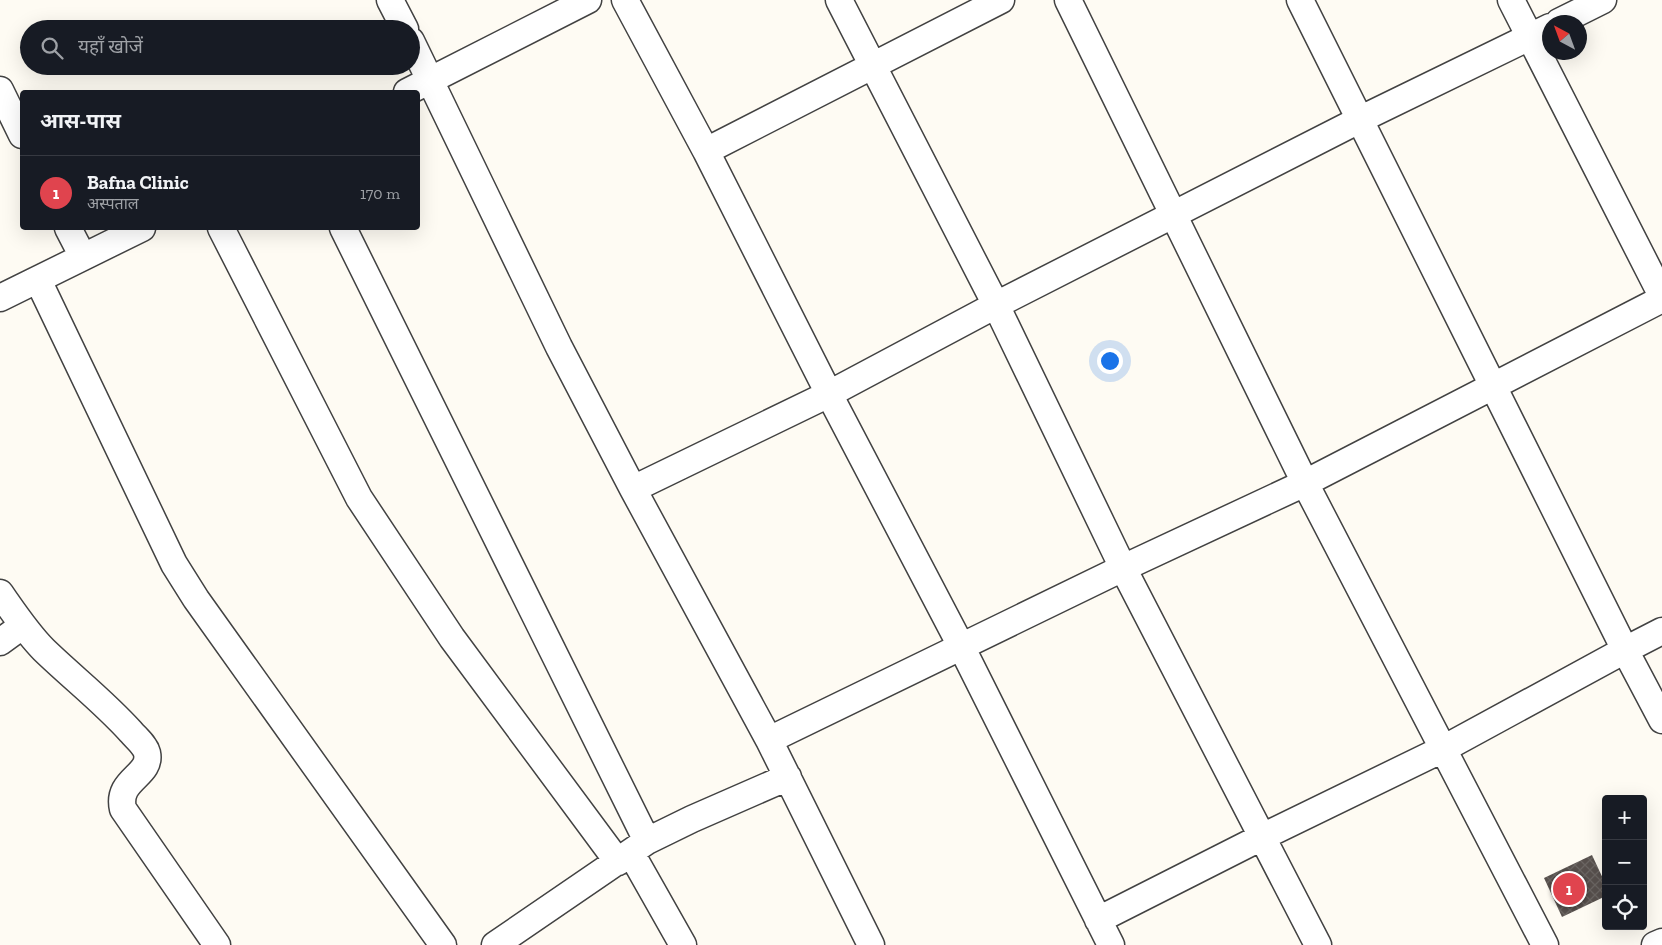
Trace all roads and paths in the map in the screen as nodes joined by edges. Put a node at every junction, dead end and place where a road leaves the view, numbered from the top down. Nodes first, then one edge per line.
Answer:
1 (390, 0) edge
2 (588, 0) edge
3 (625, 0) edge
4 (839, 0) edge
5 (1001, 0) edge
6 (1068, 0) edge
7 (1300, 0) edge
8 (1511, 0) edge
9 (1603, 0) edge
10 (1573, 15) edge
11 (400, 20) edge
12 (1540, 32) edge
13 (420, 59) edge
14 (874, 66) junction
15 (431, 80) junction
16 (0, 90) edge
17 (411, 90) edge
18 (1361, 119) junction
19 (20, 131) edge
20 (706, 151) junction
21 (1174, 214) junction
22 (69, 230) edge
23 (138, 230) edge
24 (223, 230) edge
25 (344, 230) edge
26 (83, 257) junction
27 (38, 280) junction
28 (0, 298) edge
29 (1662, 298) edge
30 (996, 305) junction
31 (1493, 385) junction
32 (829, 394) junction
33 (1305, 482) junction
34 (632, 489) junction
35 (1123, 568) junction
36 (0, 593) edge
37 (22, 626) junction
38 (1662, 632) edge
39 (0, 642) edge
40 (961, 646) junction
41 (1625, 650) junction
42 (1662, 720) edge
43 (769, 740) junction
44 (1443, 748) junction
45 (788, 777) junction
46 (1262, 837) junction
47 (632, 852) junction
48 (1098, 920) junction
49 (1662, 942) edge
50 (217, 945) edge
51 (443, 945) edge
52 (495, 945) edge
53 (683, 945) edge
54 (871, 945) edge
55 (1111, 945) edge
56 (1318, 945) edge
57 (1545, 945) edge
58 (1655, 945) edge

1 - 11 street
2 - 15 street
3 - 20 street
4 - 14 street
5 - 14 street
6 - 21 street
7 - 18 street
8 - 12 street
9 - 10 street
12 - 18 street
12 - 29 street
13 - 15 street
14 - 20 street
14 - 30 street
15 - 17 street
15 - 34 street
16 - 19 street
18 - 21 street
18 - 31 street
20 - 32 street
21 - 30 street
21 - 33 street
22 - 26 street
23 - 26 street
24 - 47 street
25 - 47 street
26 - 27 street
27 - 28 street
27 - 51 street
29 - 31 street
30 - 32 street
30 - 35 street
31 - 33 street
31 - 41 street
32 - 34 street
32 - 40 street
33 - 35 street
33 - 44 street
34 - 43 street
35 - 40 street
35 - 46 street
36 - 37 street
37 - 39 street
37 - 50 street
38 - 41 street
40 - 43 street
40 - 48 street
41 - 42 street
41 - 44 street
43 - 45 street
44 - 46 street
44 - 57 street
45 - 47 street
45 - 54 street
46 - 48 street
46 - 56 street
47 - 52 street
47 - 53 street
48 - 55 street
49 - 58 street

